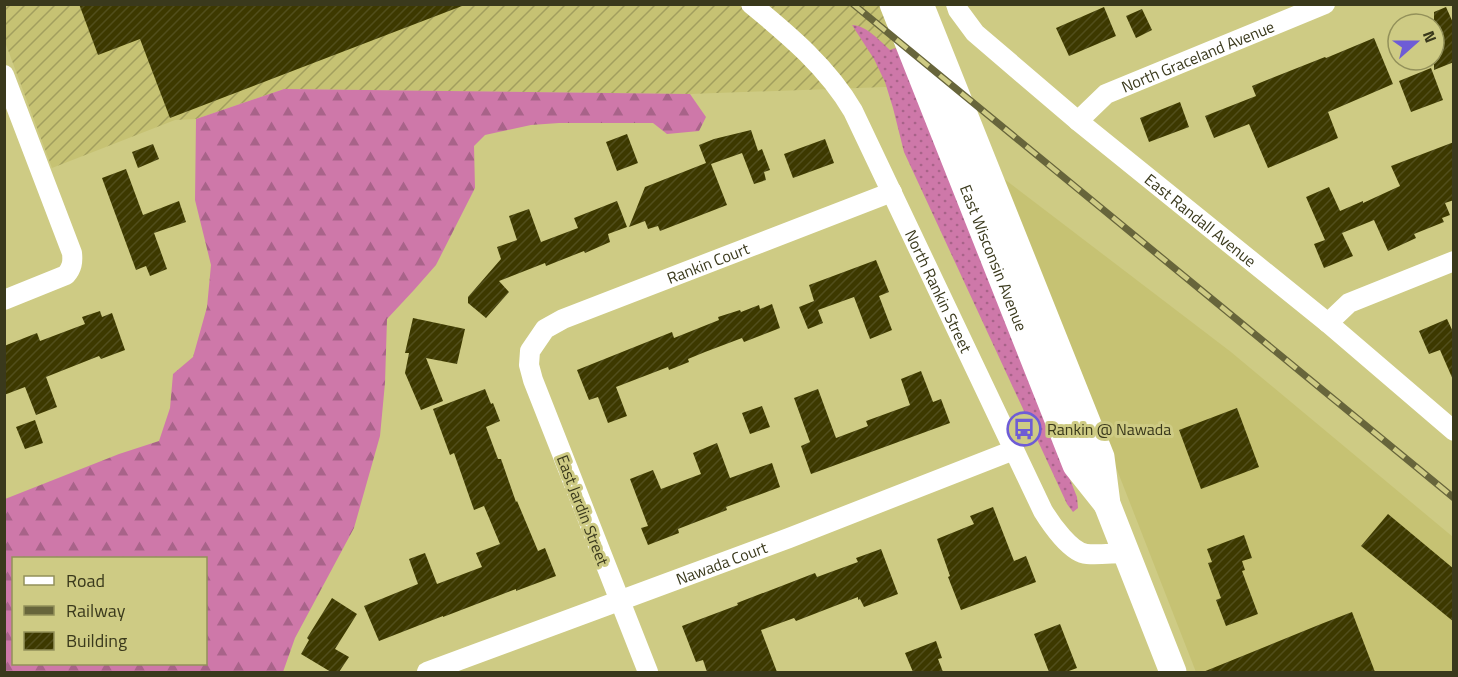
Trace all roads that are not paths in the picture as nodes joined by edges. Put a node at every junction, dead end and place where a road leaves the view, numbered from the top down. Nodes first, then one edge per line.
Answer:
1 (752, 4) edge
2 (893, 4) edge
3 (920, 4) edge
4 (956, 4) edge
5 (1325, 4) edge
6 (4, 75) edge
7 (1078, 121) junction
8 (892, 192) junction
9 (1454, 261) edge
10 (4, 300) edge
11 (1328, 323) junction
12 (532, 346) joint
13 (1454, 431) edge
14 (1014, 450) junction
15 (1107, 504) junction
16 (1126, 553) junction
17 (619, 602) junction
18 (428, 672) edge
19 (648, 672) edge
20 (1173, 672) edge

1 - 8 street, North Rankin Street
2 - 15 main road, East Wisconsin Avenue
3 - 15 main road, East Wisconsin Avenue
4 - 7 street, East Randall Avenue
5 - 7 street, North Graceland Avenue
6 - 10 street
7 - 11 street, East Randall Avenue
8 - 12 street, Rankin Court
8 - 14 street, North Rankin Street
9 - 11 street
11 - 13 street, East Randall Avenue
12 - 17 street, East Jardin Street
14 - 16 street, North Rankin Street
14 - 17 street, Nawada Court
15 - 16 main road, East Wisconsin Avenue
16 - 20 main road, East Wisconsin Avenue
17 - 18 street, Nawada Court
17 - 19 street, East Jardin Street

